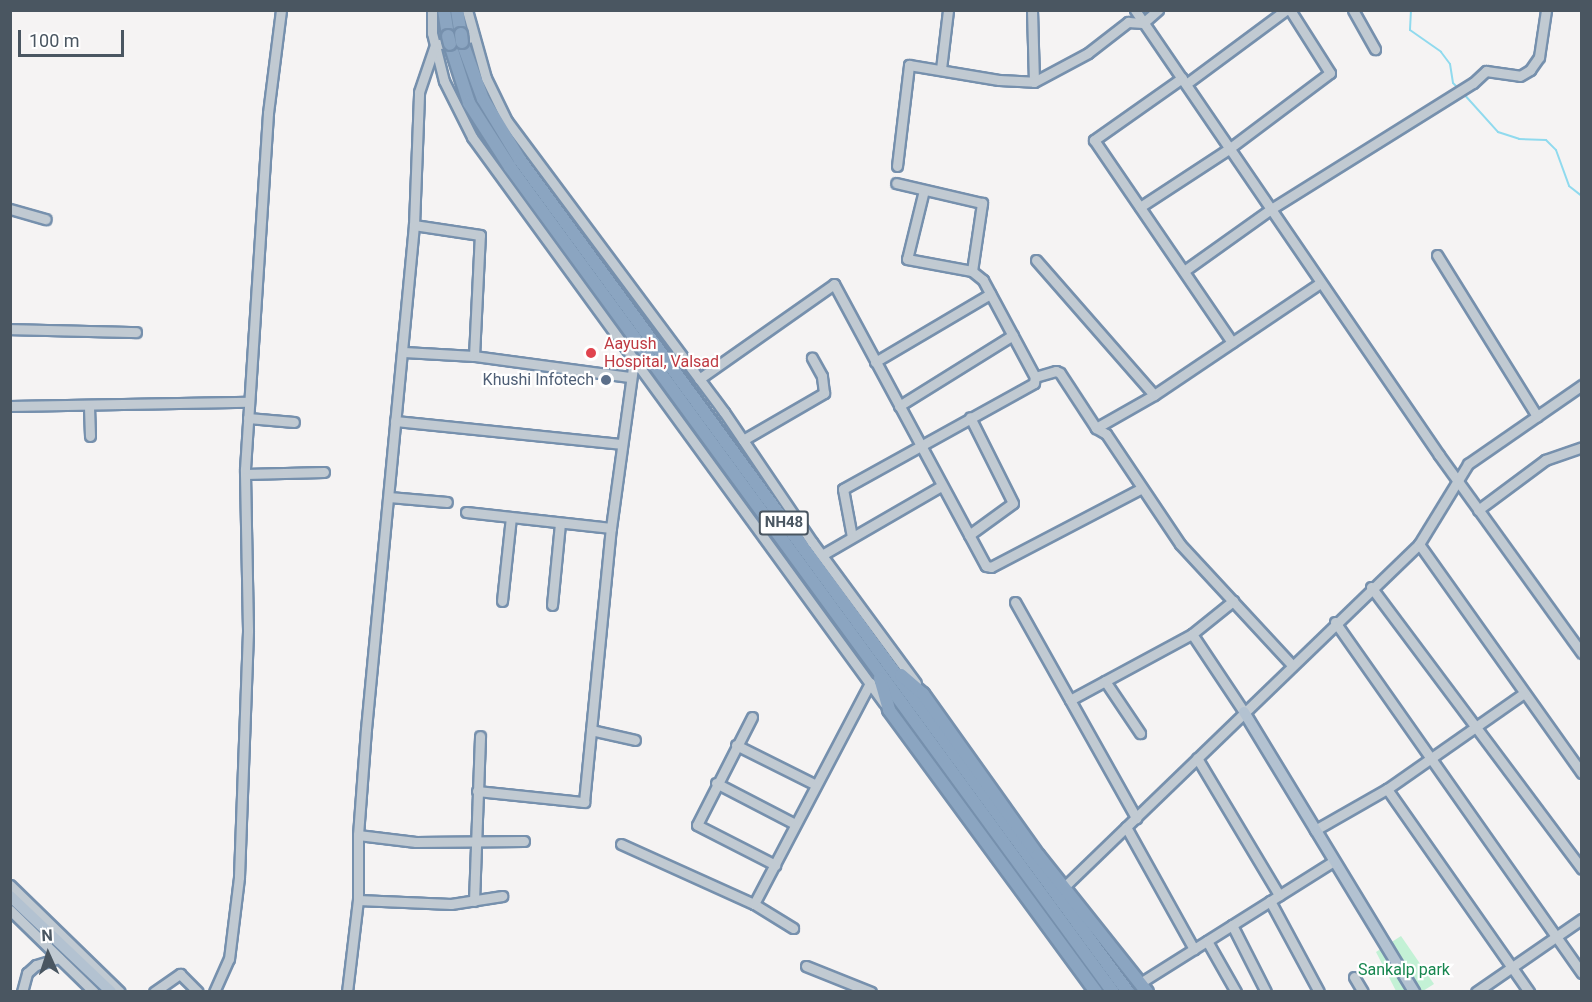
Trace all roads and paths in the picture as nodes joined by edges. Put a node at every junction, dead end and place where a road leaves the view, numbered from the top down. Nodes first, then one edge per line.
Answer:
1 (281, 10) edge
2 (432, 10) edge
3 (444, 10) edge
4 (458, 10) edge
5 (467, 10) edge
6 (948, 10) edge
7 (1032, 10) edge
8 (1135, 10) edge
9 (1158, 10) edge
10 (1288, 10) edge
11 (1353, 10) edge
12 (1546, 10) edge
13 (1143, 23) junction
14 (459, 39) junction
15 (435, 45) junction
16 (1375, 50) dead end
17 (941, 69) junction
18 (1184, 81) junction
19 (1034, 82) junction
20 (1230, 148) junction
21 (897, 166) dead end
22 (896, 183) dead end
23 (924, 190) junction
24 (1140, 207) junction
25 (10, 209) edge
26 (1271, 210) junction
27 (46, 219) dead end
28 (414, 225) junction
29 (1437, 255) dead end
30 (1036, 260) dead end
31 (972, 271) junction
32 (1184, 271) junction
33 (1320, 283) junction
34 (990, 294) junction
35 (10, 329) edge
36 (136, 332) dead end
37 (1013, 335) junction
38 (1232, 342) junction
39 (404, 352) junction
40 (474, 356) junction
41 (812, 358) dead end
42 (634, 359) junction
43 (875, 362) junction
44 (1035, 376) junction
45 (629, 377) junction
46 (699, 379) junction
47 (1581, 385) edge
48 (1154, 395) junction
49 (249, 402) junction
50 (10, 406) edge
51 (899, 406) junction
52 (89, 407) junction
53 (1537, 416) junction
54 (970, 417) junction
55 (248, 418) junction
56 (395, 421) junction
57 (294, 422) dead end
58 (1096, 428) junction
59 (90, 436) dead end
60 (743, 440) junction
61 (621, 444) junction
62 (919, 444) junction
63 (1581, 447) edge
64 (752, 453) junction
65 (740, 461) junction
66 (324, 472) dead end
67 (245, 474) junction
68 (1456, 480) junction
69 (941, 486) junction
70 (1142, 488) junction
71 (389, 496) junction
72 (447, 502) dead end
73 (1478, 510) junction
74 (466, 512) dead end
75 (511, 517) junction
76 (560, 523) junction
77 (611, 528) junction
78 (969, 535) junction
79 (852, 537) junction
80 (1419, 544) junction
81 (822, 555) junction
82 (1371, 587) junction
83 (502, 601) dead end
84 (1233, 601) junction
85 (1015, 602) dead end
86 (552, 605) dead end
87 (1335, 622) junction
88 (1192, 634) junction
89 (1577, 638) edge
90 (1581, 653) edge
91 (880, 664) junction
92 (1292, 665) junction
93 (1105, 681) junction
94 (870, 682) junction
95 (1524, 693) junction
96 (923, 694) junction
97 (1070, 699) junction
98 (889, 710) junction
99 (1244, 712) junction
100 (752, 717) dead end
101 (1476, 727) junction
102 (591, 730) junction
103 (1140, 733) dead end
104 (480, 736) dead end
105 (635, 740) dead end
106 (736, 745) junction
107 (1197, 758) junction
108 (1428, 760) junction
109 (1581, 773) edge
110 (716, 783) junction
111 (816, 785) junction
112 (1387, 789) junction
113 (477, 791) junction
114 (1136, 818) junction
115 (795, 824) junction
116 (1126, 827) junction
117 (1315, 830) junction
118 (358, 835) junction
119 (475, 840) junction
120 (524, 841) dead end
121 (621, 844) dead end
122 (1334, 861) junction
123 (775, 865) junction
124 (1581, 869) edge
125 (10, 885) edge
126 (1064, 887) junction
127 (10, 896) edge
128 (502, 896) dead end
129 (1279, 896) junction
130 (358, 900) junction
131 (474, 901) junction
132 (1270, 901) junction
133 (754, 904) junction
134 (10, 910) edge
135 (1581, 920) edge
136 (1232, 925) junction
137 (793, 928) dead end
138 (1557, 936) junction
139 (1207, 940) junction
140 (1194, 949) junction
141 (59, 958) junction
142 (806, 966) dead end
143 (1512, 967) junction
144 (1581, 973) edge
145 (1354, 977) dead end
146 (1144, 987) edge
147 (22, 992) edge
148 (94, 992) edge
149 (111, 992) edge
150 (120, 992) edge
151 (154, 992) edge
152 (198, 992) edge
153 (214, 992) edge
154 (347, 992) edge
155 (871, 992) edge
156 (1096, 992) edge
157 (1113, 992) edge
158 (1128, 992) edge
159 (1236, 992) edge
160 (1266, 992) edge
161 (1320, 992) edge
162 (1363, 992) edge
163 (1414, 992) edge
164 (1476, 992) edge
165 (1530, 992) edge

1 - 49 street
2 - 15 street
3 - 14 highway, NH48
4 - 14 highway, NH48
5 - 14 street
6 - 17 street
7 - 19 street
8 - 13 street
9 - 13 street
10 - 18 street
10 - 20 street
11 - 16 street
12 - 26 street
13 - 18 street
13 - 19 street
14 - 15 street
14 - 46 street
14 - 65 highway, NH48
14 - 91 highway, NH48
15 - 28 street
15 - 42 street
17 - 19 street
17 - 21 street
18 - 20 street
18 - 24 street
20 - 24 street
20 - 26 street
22 - 23 street
23 - 31 street
23 - 31 street
24 - 32 street
25 - 27 street
26 - 32 street
26 - 33 street
28 - 39 street
28 - 40 street
29 - 53 street
30 - 48 street
31 - 34 street
32 - 38 street
33 - 38 street
33 - 68 street
34 - 37 street
34 - 43 street
35 - 36 street
37 - 44 street
37 - 51 street
38 - 48 street
39 - 40 street
39 - 56 street
40 - 45 street
41 - 60 street
42 - 45 street
42 - 94 street
43 - 46 street
43 - 51 street
44 - 54 street
44 - 58 street
45 - 61 street
46 - 60 street
47 - 53 street
48 - 58 street
49 - 52 street
49 - 55 street
50 - 52 street
51 - 62 street
52 - 59 street
53 - 68 street
54 - 62 street
54 - 78 street
55 - 57 street
55 - 67 street
56 - 61 street
56 - 71 street
58 - 70 street
60 - 64 street
61 - 77 street
62 - 69 street
62 - 79 street
63 - 73 street
64 - 65 street
64 - 81 street
65 - 91 highway, NH48
66 - 67 street
67 - 153 street
68 - 73 street
68 - 80 street
69 - 78 street
69 - 79 street
70 - 78 street
70 - 84 street
71 - 72 street
71 - 118 street
73 - 89 street
74 - 75 street
75 - 76 street
75 - 83 street
76 - 77 street
76 - 86 street
77 - 102 street
79 - 81 street
80 - 82 street
80 - 95 street
81 - 96 street
82 - 87 street
82 - 101 street
84 - 88 street
84 - 92 street
85 - 97 street
87 - 92 street
87 - 108 street
88 - 93 street
88 - 99 street
89 - 90 street
91 - 96 highway
91 - 98 highway
91 - 157 highway, NH48
91 - 158 highway, NH48
92 - 99 street
93 - 97 street
93 - 103 street
94 - 98 street
94 - 111 street
95 - 101 street
95 - 109 street
96 - 126 highway
97 - 114 street
98 - 156 highway
99 - 107 street
99 - 117 main road
100 - 106 street
101 - 108 street
101 - 124 street
102 - 105 street
102 - 113 street
104 - 113 street
106 - 110 street
106 - 111 street
107 - 114 street
107 - 129 street
108 - 112 street
108 - 138 street
110 - 115 street
110 - 123 street
111 - 115 street
112 - 117 street
112 - 143 street
113 - 119 street
114 - 116 street
115 - 123 street
116 - 126 street
116 - 140 street
117 - 122 main road
118 - 119 street
118 - 130 street
119 - 120 street
119 - 131 street
121 - 133 street
122 - 129 street
122 - 163 main road
123 - 133 street
125 - 150 street
126 - 146 highway
127 - 149 main road
128 - 131 street
129 - 132 street
130 - 131 street
130 - 154 street
132 - 136 street
132 - 161 street
133 - 137 street
134 - 141 street
135 - 138 street
136 - 139 street
136 - 160 street
138 - 143 street
138 - 144 street
139 - 140 street
139 - 159 street
140 - 146 street
141 - 147 street
141 - 148 street
142 - 155 street
143 - 164 street
143 - 165 street
145 - 162 street
151 - 152 street

